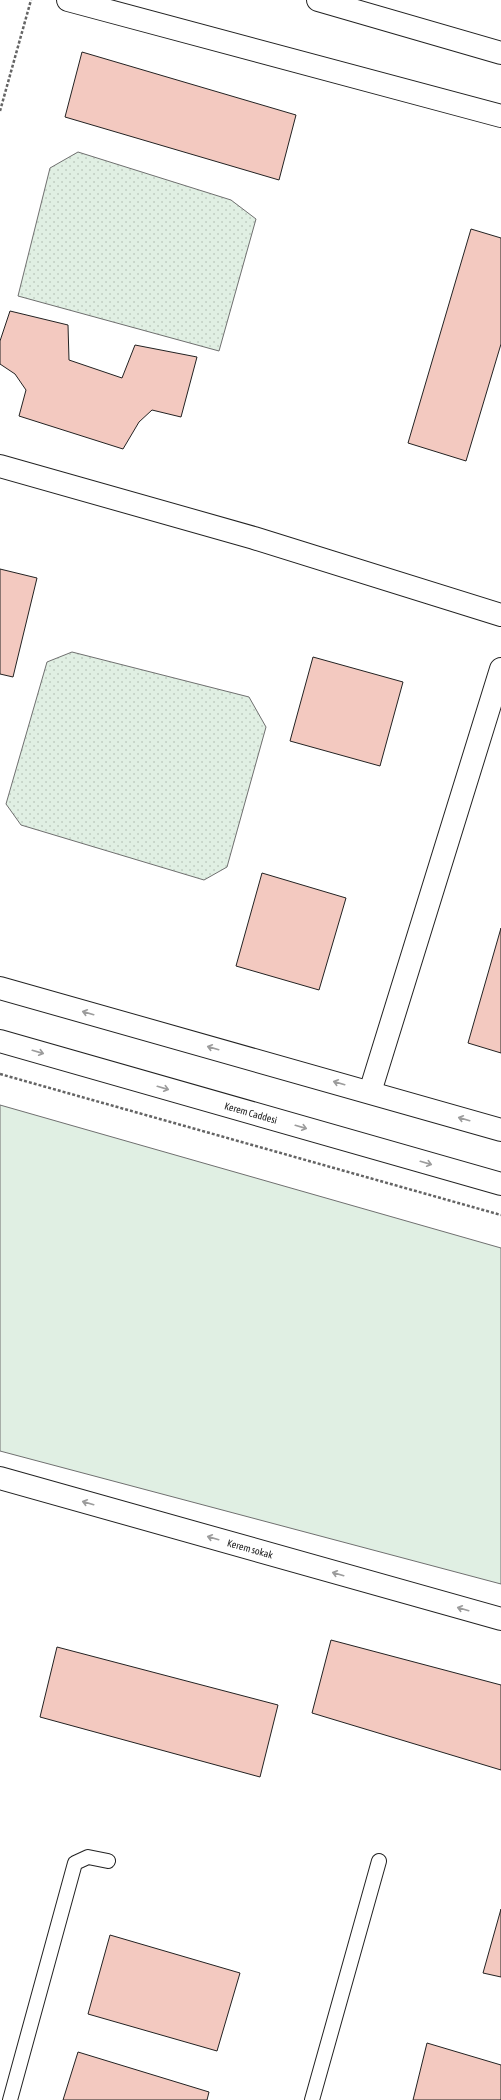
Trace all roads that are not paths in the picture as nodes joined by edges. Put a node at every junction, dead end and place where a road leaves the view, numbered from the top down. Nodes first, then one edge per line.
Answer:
1 (68, 0) edge
2 (318, 0) edge
3 (501, 53) edge
4 (501, 116) edge
5 (0, 466) edge
6 (501, 615) edge
7 (501, 668) edge
8 (0, 988) edge
9 (0, 1041) edge
10 (370, 1092) junction
11 (501, 1130) edge
12 (501, 1184) edge
13 (0, 1478) edge
14 (501, 1619) edge
15 (108, 1861) dead end
16 (379, 1861) dead end
17 (10, 2100) edge
18 (312, 2100) edge

1 - 4 street
2 - 3 street
5 - 6 street
7 - 10 street
10 -> 8 street
9 -> 12 street, Kerem Caddesi
11 -> 10 street
14 -> 13 street, Kerem sokak
15 - 17 lane
16 - 18 lane

